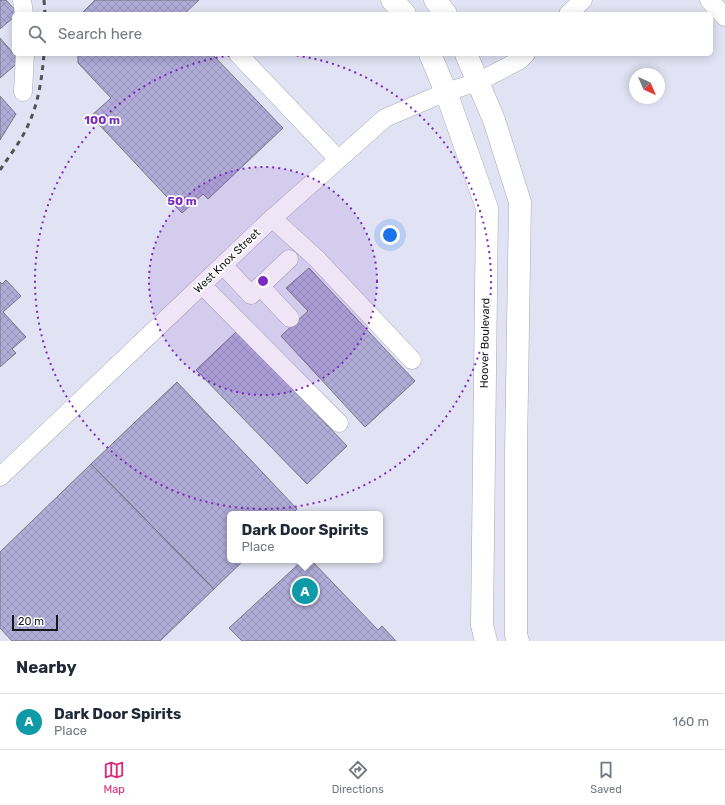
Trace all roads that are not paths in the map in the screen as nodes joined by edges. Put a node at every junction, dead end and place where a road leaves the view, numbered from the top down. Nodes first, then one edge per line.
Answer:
1 (22, 0) edge
2 (392, 0) edge
3 (435, 0) edge
4 (583, 0) edge
5 (709, 0) edge
6 (24, 12) edge
7 (402, 12) edge
8 (444, 12) edge
9 (570, 12) edge
10 (725, 17) edge
11 (25, 56) edge
12 (240, 56) edge
13 (431, 56) edge
14 (467, 56) edge
15 (524, 56) edge
16 (478, 82) junction
17 (23, 92) dead end
18 (446, 92) junction
19 (338, 159) junction
20 (272, 218) junction
21 (289, 258) dead end
22 (222, 265) junction
23 (202, 285) junction
24 (260, 286) junction
25 (290, 318) dead end
26 (412, 360) dead end
27 (339, 423) dead end
28 (0, 477) edge
29 (486, 641) edge
30 (518, 641) edge

1 - 6 street
2 - 7 main road
3 - 8 main road
4 - 9 street
5 - 10 street
11 - 17 street
12 - 19 street
13 - 18 main road, Hoover Boulevard
14 - 16 main road
15 - 16 street, West Knox Street
16 - 18 street, West Knox Street
16 - 30 main road
18 - 19 street, West Knox Street
18 - 29 main road, Hoover Boulevard
19 - 20 street, West Knox Street
20 - 22 street, West Knox Street
20 - 26 street
21 - 24 street
22 - 23 street, West Knox Street
22 - 24 street
23 - 27 street
23 - 28 street, West Knox Street
24 - 25 street

